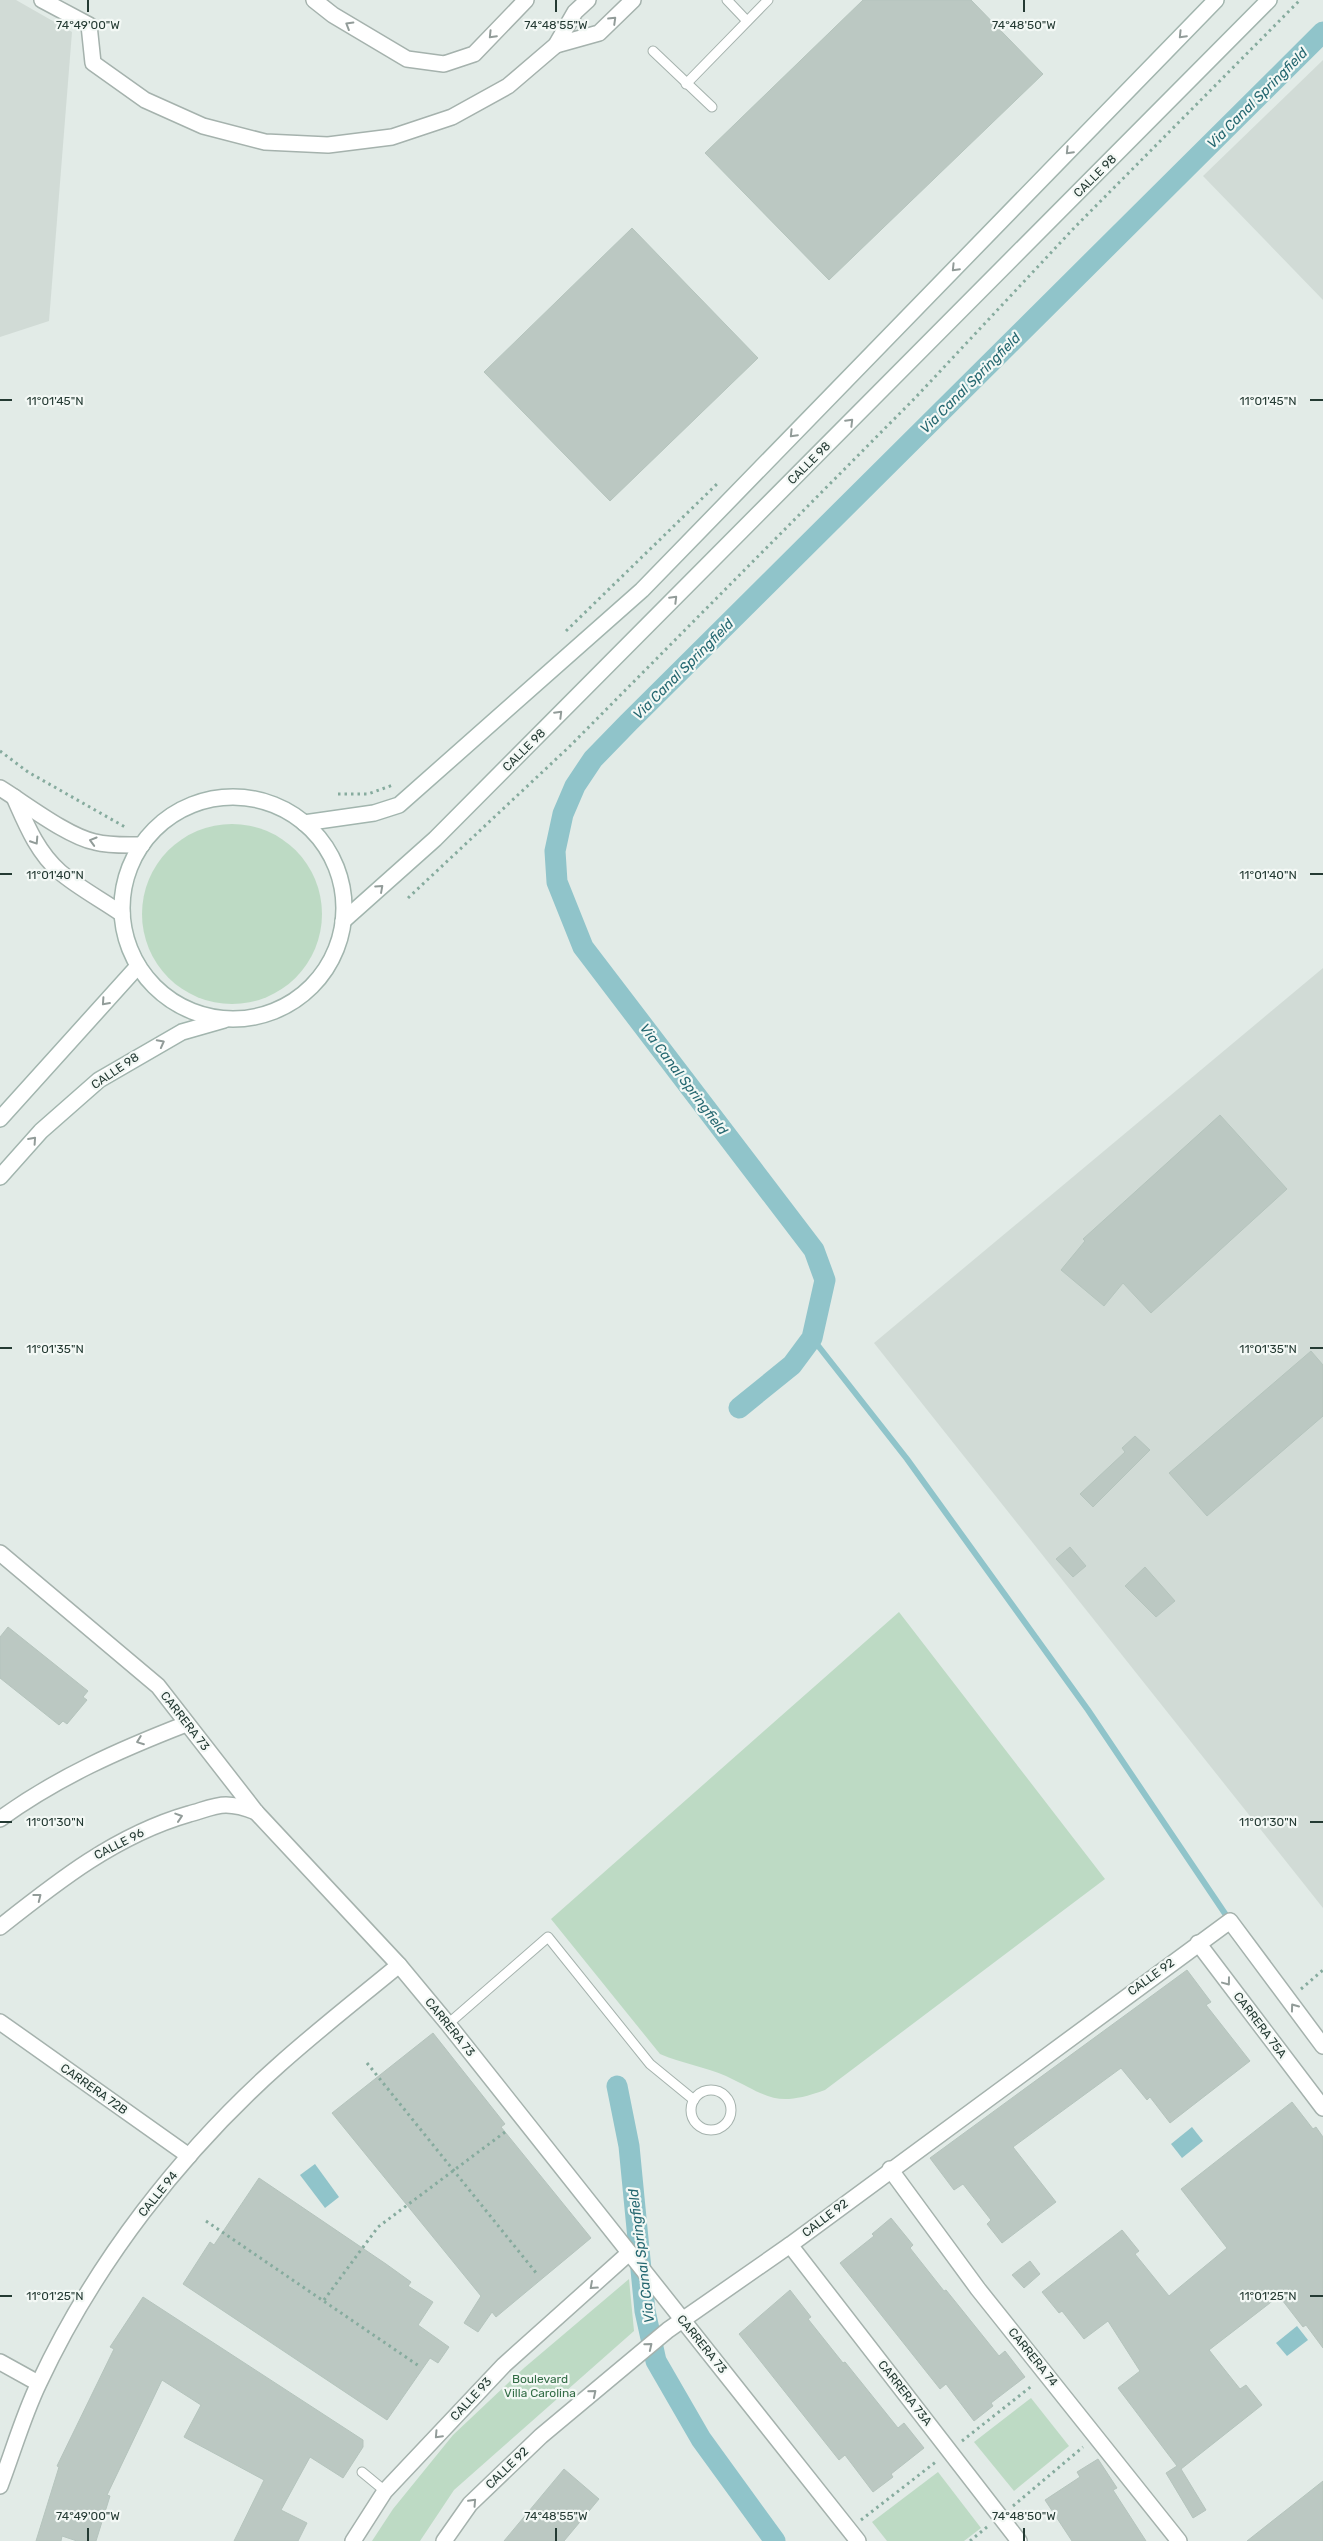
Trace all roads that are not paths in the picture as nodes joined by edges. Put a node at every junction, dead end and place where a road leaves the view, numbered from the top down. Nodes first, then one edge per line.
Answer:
1 (42, 0) edge
2 (314, 0) edge
3 (526, 0) edge
4 (588, 0) edge
5 (633, 0) edge
6 (727, 0) edge
7 (768, 0) edge
8 (1216, 0) edge
9 (1269, 0) edge
10 (747, 21) junction
11 (556, 45) junction
12 (653, 51) dead end
13 (686, 84) junction
14 (712, 107) dead end
15 (0, 788) edge
16 (14, 797) junction
17 (304, 823) junction
18 (142, 845) junction
19 (122, 914) junction
20 (343, 921) junction
21 (138, 966) junction
22 (230, 1019) junction
23 (0, 1119) edge
24 (0, 1177) edge
25 (0, 1553) edge
26 (186, 1724) junction
27 (256, 1812) junction
28 (0, 1819) edge
29 (0, 1927) edge
30 (1198, 1943) junction
31 (399, 1965) junction
32 (0, 2022) edge
33 (448, 2024) junction
34 (1323, 2046) edge
35 (694, 2100) junction
36 (1323, 2108) edge
37 (189, 2156) junction
38 (890, 2170) junction
39 (790, 2245) junction
40 (632, 2257) junction
41 (683, 2319) junction
42 (0, 2362) edge
43 (38, 2383) junction
44 (362, 2472) dead end
45 (0, 2486) edge
46 (384, 2491) junction
47 (353, 2541) edge
48 (444, 2541) edge
49 (858, 2541) edge
50 (1019, 2541) edge
51 (1179, 2541) edge

1 - 11 street
3 -> 2 street
4 - 11 street
11 -> 5 street
6 - 10 lane
7 - 10 lane
8 -> 17 street
20 -> 9 street, CALLE 98
10 - 13 lane
12 - 13 lane
13 - 14 lane
15 - 16 street
18 -> 16 street
16 -> 19 street
17 - 18 street
17 - 20 street
18 - 19 street
19 - 21 street
20 - 22 street
21 - 22 street
21 -> 23 street
24 -> 22 street, CALLE 98
25 - 26 street, CARRERA 73
26 - 27 street, CARRERA 73
26 -> 28 street
29 -> 27 street, CALLE 96
27 - 31 street, CARRERA 73
34 -> 30 street, CALLE 92
30 -> 36 street, CARRERA 75A
30 - 38 street, CALLE 92
31 - 33 street, CARRERA 73
31 - 37 street, CALLE 94
32 - 37 street, CARRERA 72B
33 - 35 lane
33 - 40 street, CARRERA 73
35 - 35 lane
37 - 43 street, CALLE 94
38 - 39 street, CALLE 92
38 - 51 street, CARRERA 74
39 - 41 street, CALLE 92
39 - 50 street, CARRERA 73A
40 - 41 street, CARRERA 73
40 -> 46 street, CALLE 93
48 -> 41 street, CALLE 92
41 - 49 street, CARRERA 73
42 - 43 street
43 - 45 street, CALLE 94
44 - 46 lane
46 - 47 street, CALLE 93

